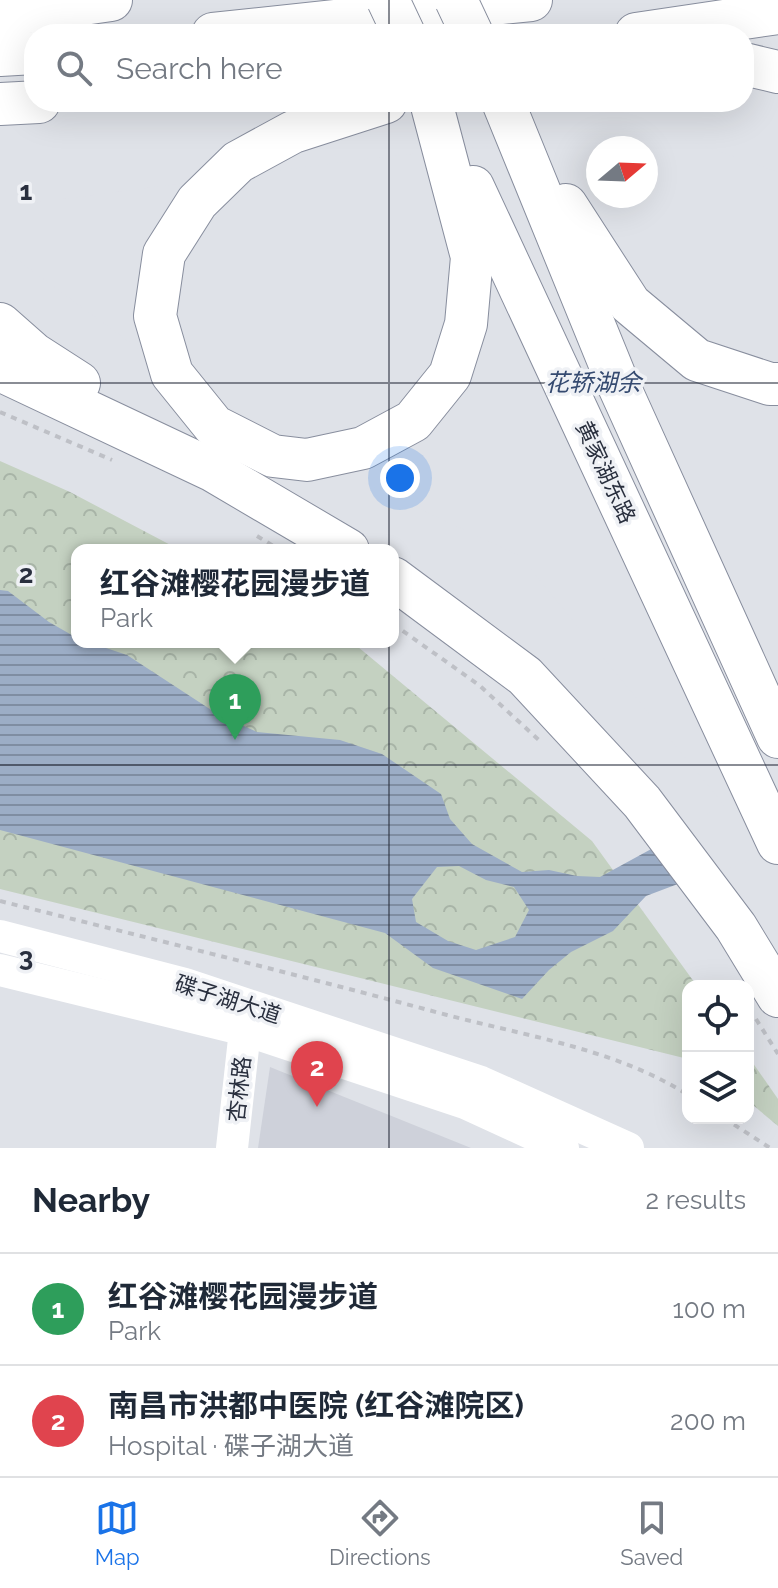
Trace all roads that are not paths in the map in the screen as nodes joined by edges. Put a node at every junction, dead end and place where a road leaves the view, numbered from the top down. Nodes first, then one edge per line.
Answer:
1 (111, 0) edge
2 (388, 0) edge
3 (456, 0) edge
4 (531, 0) edge
5 (778, 13) edge
6 (0, 16) edge
7 (307, 24) edge
8 (399, 24) edge
9 (467, 24) edge
10 (704, 24) edge
11 (24, 54) edge
12 (0, 55) edge
13 (754, 66) edge
14 (778, 72) edge
15 (24, 103) edge
16 (0, 104) edge
17 (355, 112) edge
18 (435, 112) edge
19 (437, 112) edge
20 (507, 112) edge
21 (507, 112) edge
22 (0, 324) edge
23 (0, 370) edge
24 (778, 384) edge
25 (212, 470) junction
26 (338, 544) edge
27 (399, 582) edge
28 (778, 737) edge
29 (778, 843) edge
30 (0, 936) edge
31 (0, 970) edge
32 (767, 1007) edge
33 (245, 1030) junction
34 (232, 1148) edge
35 (563, 1148) edge
36 (628, 1148) edge

1 - 6 highway
2 - 8 highway, bridge
3 - 9 highway, bridge
4 - 7 highway
5 - 10 highway
11 - 12 highway
13 - 14 highway
15 - 16 highway
17 - 18 highway
19 - 29 highway, 黄家湖东路
20 - 24 highway
21 - 28 highway
22 - 25 highway
23 - 25 highway
25 - 26 highway
27 - 32 highway
30 - 36 main road, 碟子湖大道
31 - 33 main road, 碟子湖大道
33 - 34 main road, 杏林路
33 - 35 main road, 碟子湖大道

